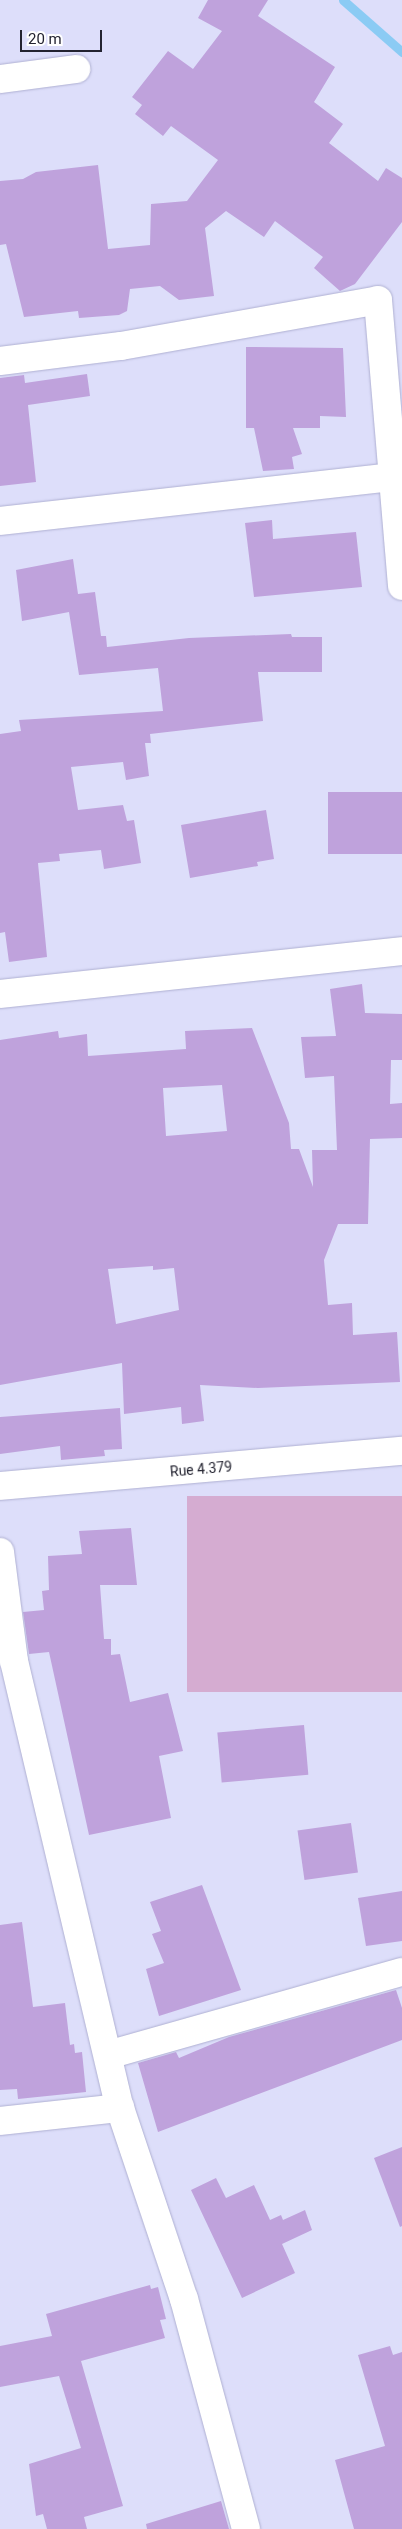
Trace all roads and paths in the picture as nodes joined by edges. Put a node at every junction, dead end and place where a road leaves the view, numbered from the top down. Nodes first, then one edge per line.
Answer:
1 (76, 69) dead end
2 (0, 79) edge
3 (0, 361) edge
4 (391, 476) junction
5 (0, 520) edge
6 (402, 586) edge
7 (402, 951) edge
8 (0, 994) edge
9 (402, 1451) edge
10 (0, 1486) edge
11 (0, 1552) edge
12 (402, 1972) edge
13 (108, 2055) junction
14 (120, 2108) junction
15 (0, 2122) edge
16 (246, 2529) edge

1 - 2 street
3 - 4 street
4 - 5 street
4 - 6 street
7 - 8 street
9 - 10 street, Rue 4.379
11 - 13 street
12 - 13 street
13 - 14 street
14 - 15 street
14 - 16 street

